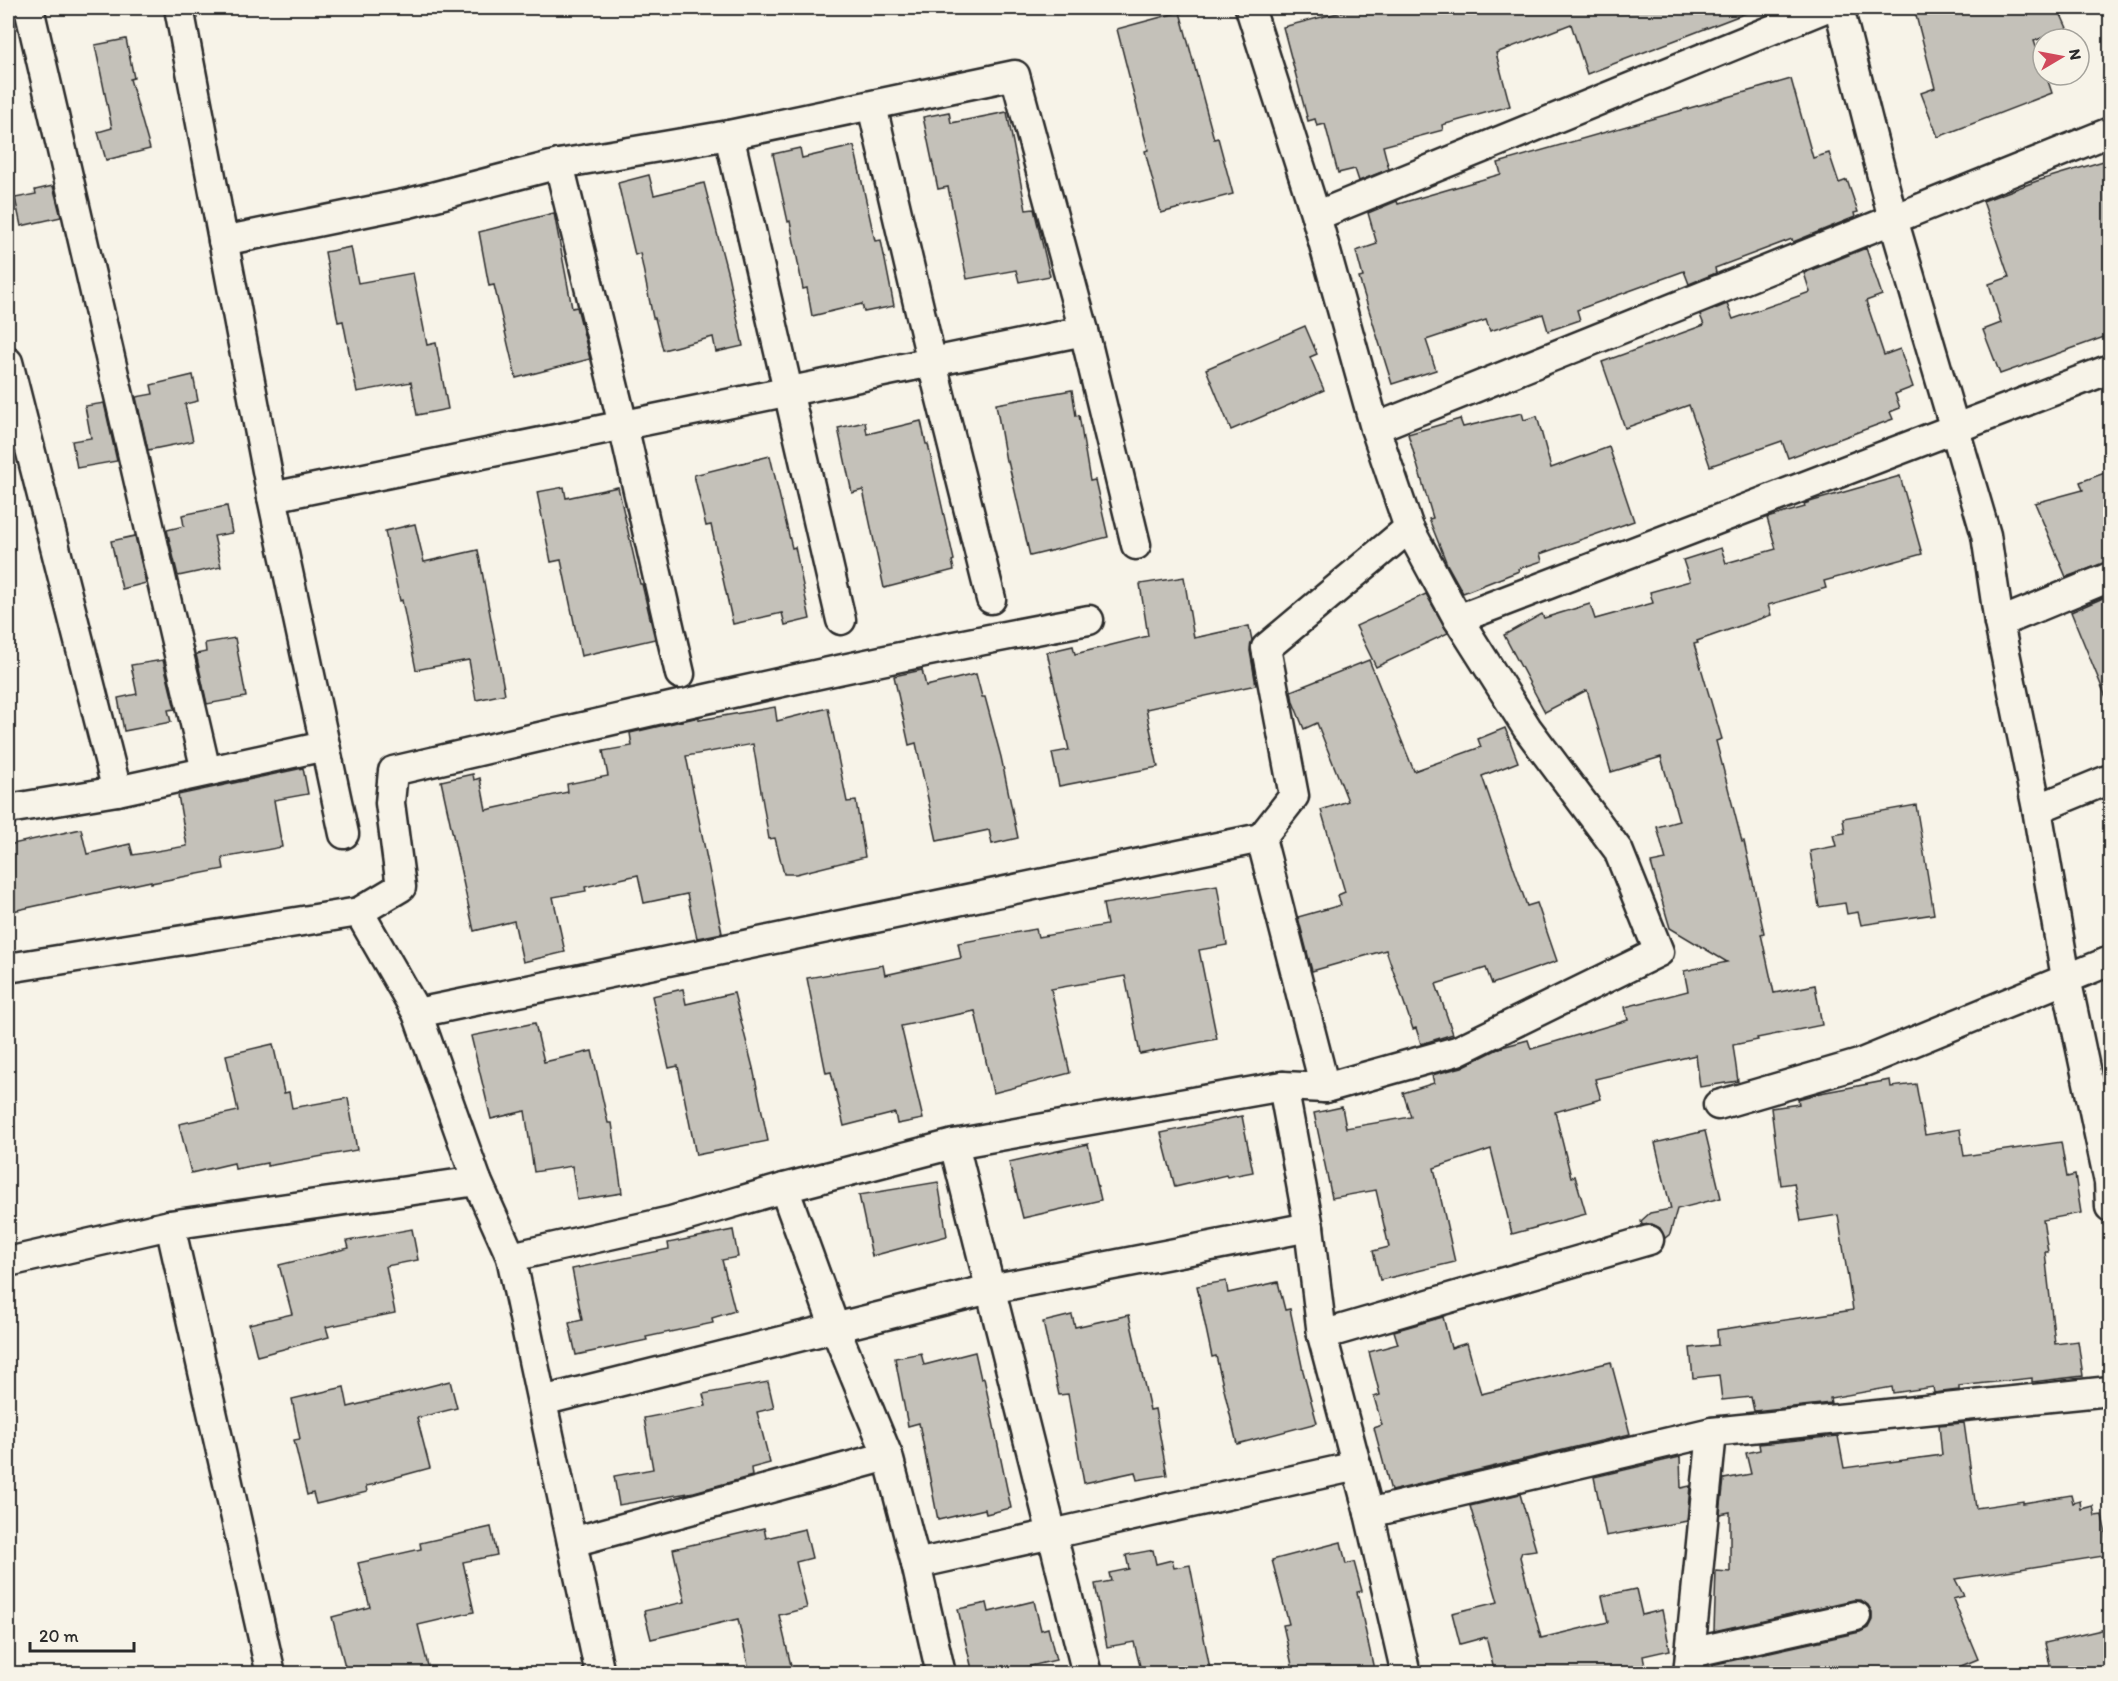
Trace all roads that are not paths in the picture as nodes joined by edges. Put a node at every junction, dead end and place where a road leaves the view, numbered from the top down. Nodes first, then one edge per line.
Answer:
1 (29, 8) edge
2 (179, 8) edge
3 (1250, 8) edge
4 (1825, 8) edge
5 (1839, 8) edge
6 (872, 106) junction
7 (2110, 132) edge
8 (729, 135) junction
9 (559, 164) junction
10 (1316, 216) junction
11 (1893, 219) junction
12 (223, 241) junction
13 (1084, 331) junction
14 (8, 362) edge
15 (932, 363) junction
16 (2110, 369) edge
17 (787, 391) junction
18 (623, 425) junction
19 (1375, 428) junction
20 (1956, 430) junction
21 (272, 497) junction
22 (1409, 528) junction
23 (1136, 545) dead end
24 (2110, 578) edge
25 (991, 599) dead end
26 (1458, 619) junction
27 (840, 620) dead end
28 (1089, 620) dead end
29 (1999, 623) junction
30 (680, 674) dead end
31 (325, 746) junction
32 (207, 771) junction
33 (2110, 779) edge
34 (117, 791) junction
35 (2037, 808) junction
36 (8, 809) edge
37 (344, 834) dead end
38 (1261, 838) junction
39 (359, 912) junction
40 (2110, 961) edge
41 (8, 968) edge
42 (2066, 978) junction
43 (417, 1013) junction
44 (1283, 1086) junction
45 (1325, 1088) junction
46 (1718, 1105) dead end
47 (954, 1144) junction
48 (477, 1181) junction
49 (784, 1188) junction
50 (2110, 1207) edge
51 (170, 1225) junction
52 (1309, 1227) junction
53 (1649, 1240) dead end
54 (511, 1257) junction
55 (8, 1263) edge
56 (990, 1289) junction
57 (835, 1328) junction
58 (1322, 1335) junction
59 (2110, 1390) edge
60 (542, 1401) junction
61 (1712, 1432) junction
62 (888, 1456) junction
63 (1357, 1466) junction
64 (1369, 1512) junction
65 (1052, 1534) junction
66 (572, 1542) junction
67 (916, 1564) junction
68 (1856, 1616) dead end
69 (1689, 1663) edge
70 (271, 1674) edge
71 (600, 1674) edge
72 (941, 1674) edge
73 (1087, 1674) edge
74 (1406, 1674) edge

1 - 32 street
2 - 12 street
3 - 10 street
4 - 10 street
5 - 11 street
6 - 8 street
6 - 13 street
6 - 15 street
7 - 11 street
8 - 9 street
8 - 17 street
9 - 12 street
9 - 18 street
10 - 19 street
11 - 19 street
11 - 20 street
12 - 21 street
13 - 15 street
13 - 23 street
14 - 34 street
15 - 17 street
15 - 25 street
16 - 20 street
17 - 18 street
17 - 27 street
18 - 21 street
18 - 30 street
19 - 22 street
20 - 26 street
20 - 29 street
21 - 31 street
22 - 26 street
22 - 38 street
24 - 29 street
26 - 45 street
28 - 39 street
29 - 35 street
31 - 32 street
31 - 37 street
32 - 34 street
33 - 35 street
34 - 36 street
35 - 42 street
38 - 43 street
38 - 45 street
39 - 41 street
39 - 43 street
40 - 42 street
42 - 46 street
42 - 50 street
43 - 48 street
44 - 45 street
44 - 47 street
44 - 52 street
47 - 49 street
47 - 56 street
48 - 51 street
48 - 54 street
49 - 54 street
49 - 57 street
51 - 55 street
51 - 70 street
52 - 56 street
52 - 58 street
53 - 58 street
54 - 60 street
56 - 57 street
56 - 65 street
57 - 60 street
57 - 62 street
58 - 63 street
59 - 61 street
60 - 66 street
61 - 64 street
61 - 69 street
62 - 66 street
62 - 67 street
63 - 64 street
63 - 65 street
64 - 74 street
65 - 67 street
65 - 73 street
66 - 71 street
67 - 72 street
68 - 69 street

